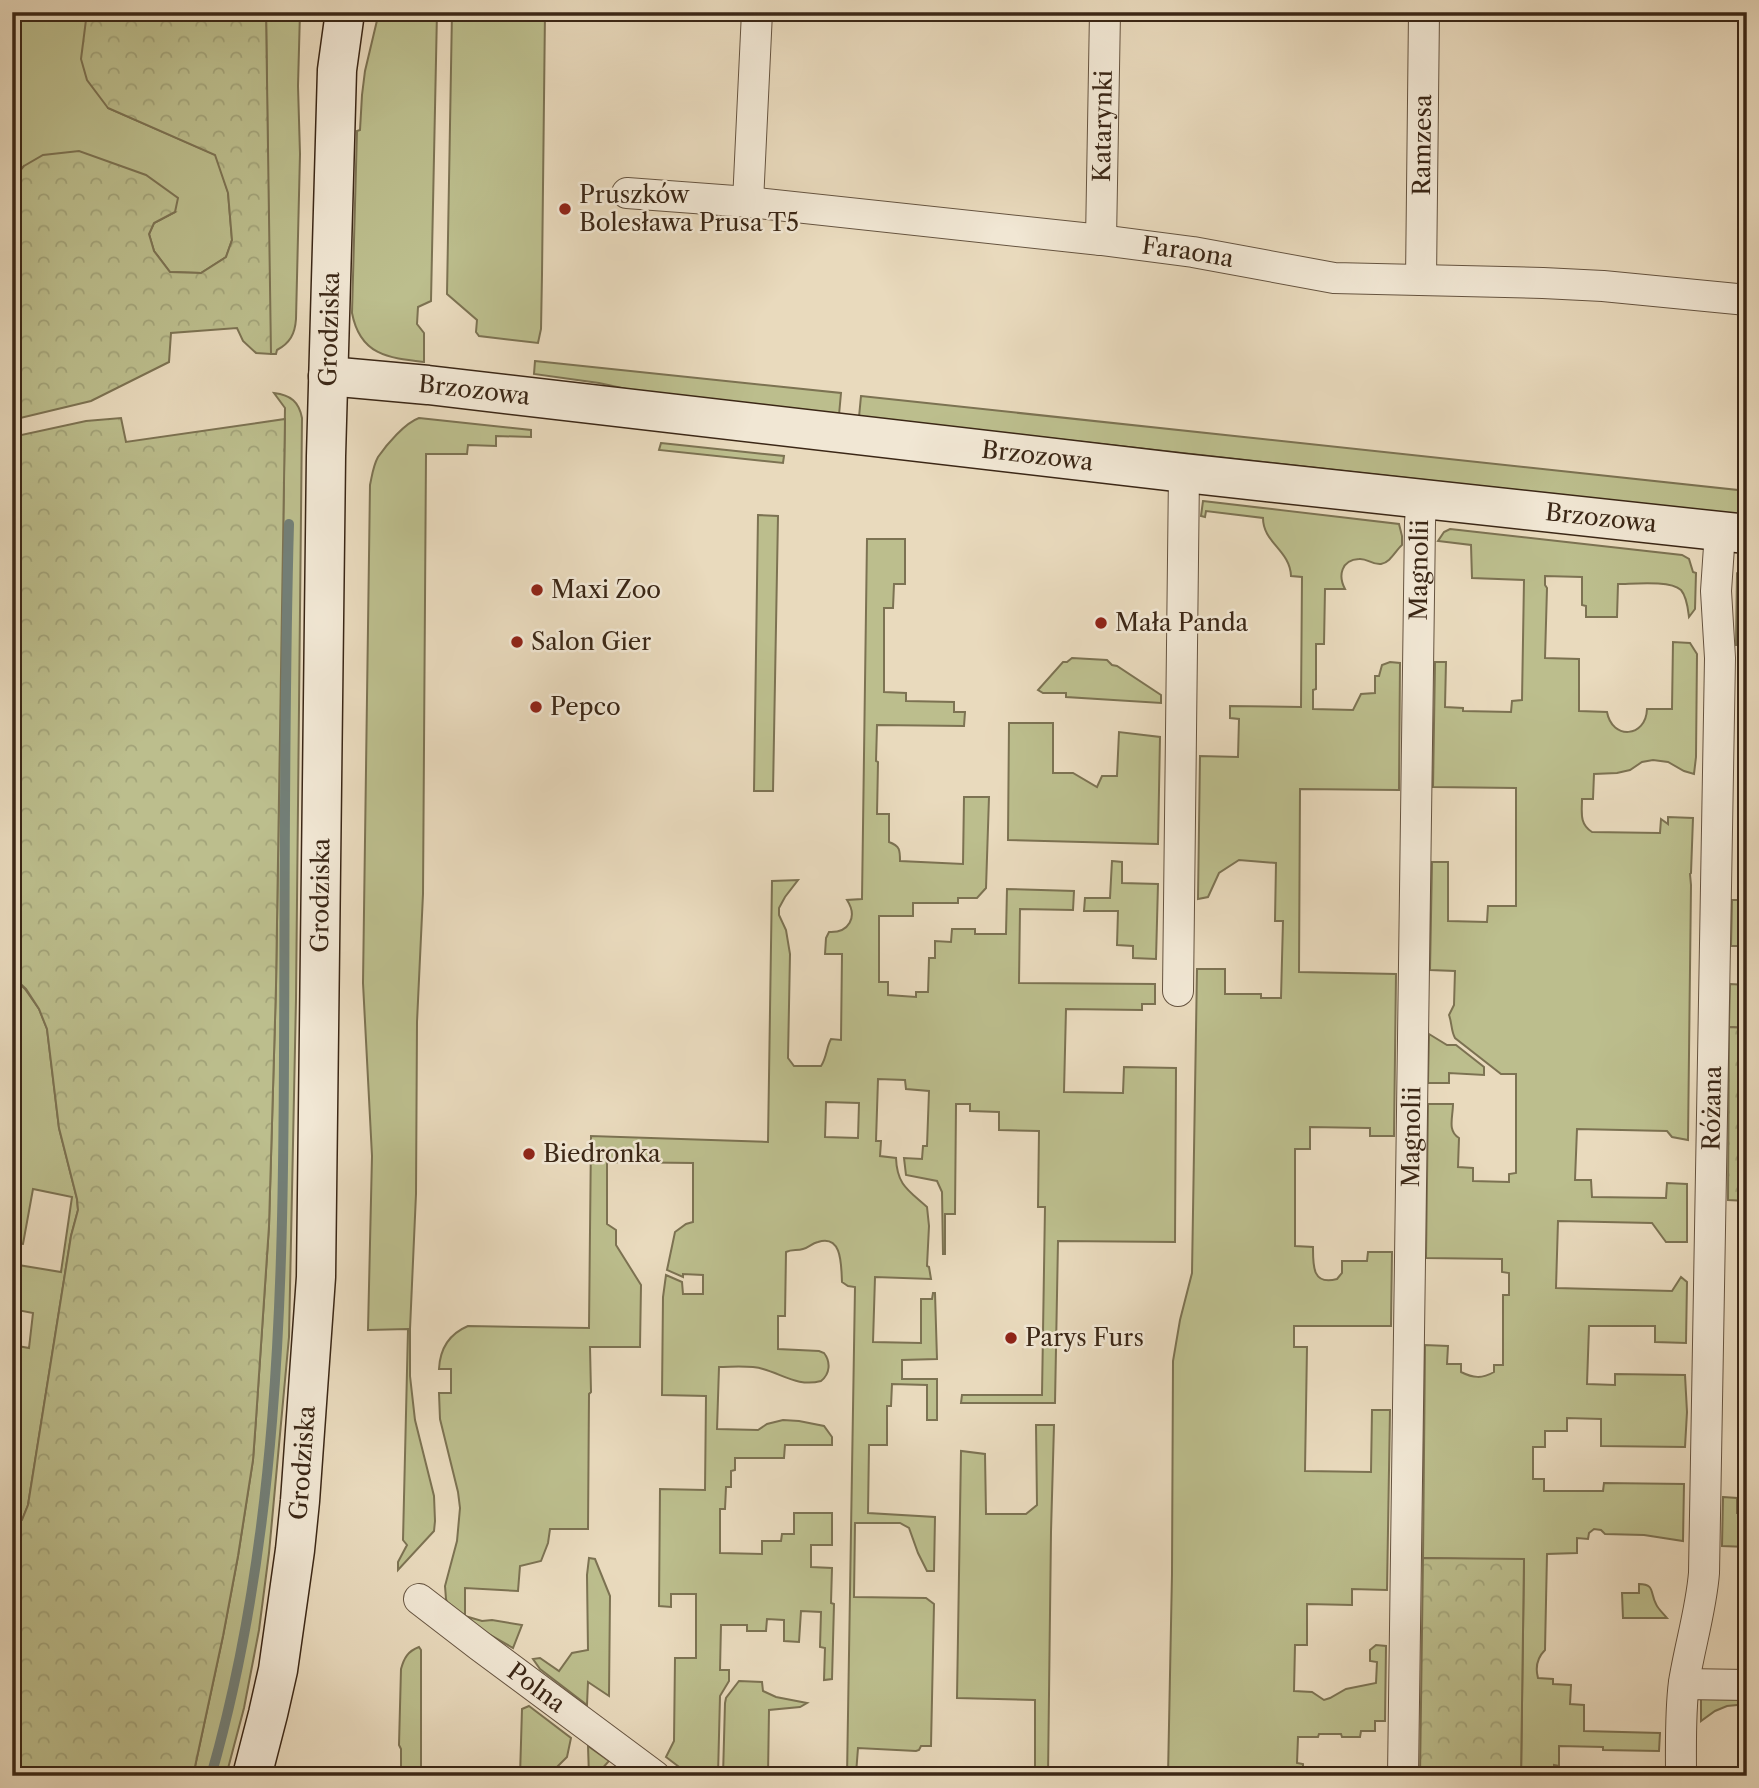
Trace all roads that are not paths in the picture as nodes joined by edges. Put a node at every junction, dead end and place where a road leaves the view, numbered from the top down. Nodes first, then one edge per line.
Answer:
1 (345, 12) edge
2 (757, 12) edge
3 (1105, 12) edge
4 (1424, 12) edge
5 (627, 193) dead end
6 (748, 202) junction
7 (1101, 240) junction
8 (1421, 280) junction
9 (1747, 300) edge
10 (328, 376) junction
11 (1184, 473) junction
12 (1422, 499) junction
13 (1734, 533) edge
14 (1178, 991) dead end
15 (419, 1599) dead end
16 (1684, 1684) junction
17 (1747, 1685) edge
18 (252, 1776) edge
19 (654, 1776) edge
20 (1404, 1776) edge
21 (1681, 1776) edge

1 - 10 main road, Grodziska
2 - 6 street
3 - 7 street, Katarynki
4 - 8 street, Ramzesa
5 - 6 street, Faraona
6 - 7 street, Faraona
7 - 8 street, Faraona
8 - 9 street, Faraona
10 - 11 main road, Brzozowa
10 - 18 main road, Grodziska
11 - 12 main road, Brzozowa
11 - 14 street
12 - 13 main road, Brzozowa
12 - 20 street, Magnolii
13 - 16 street, Różana
15 - 19 street, Polna
16 - 17 street
16 - 21 street, Różana

